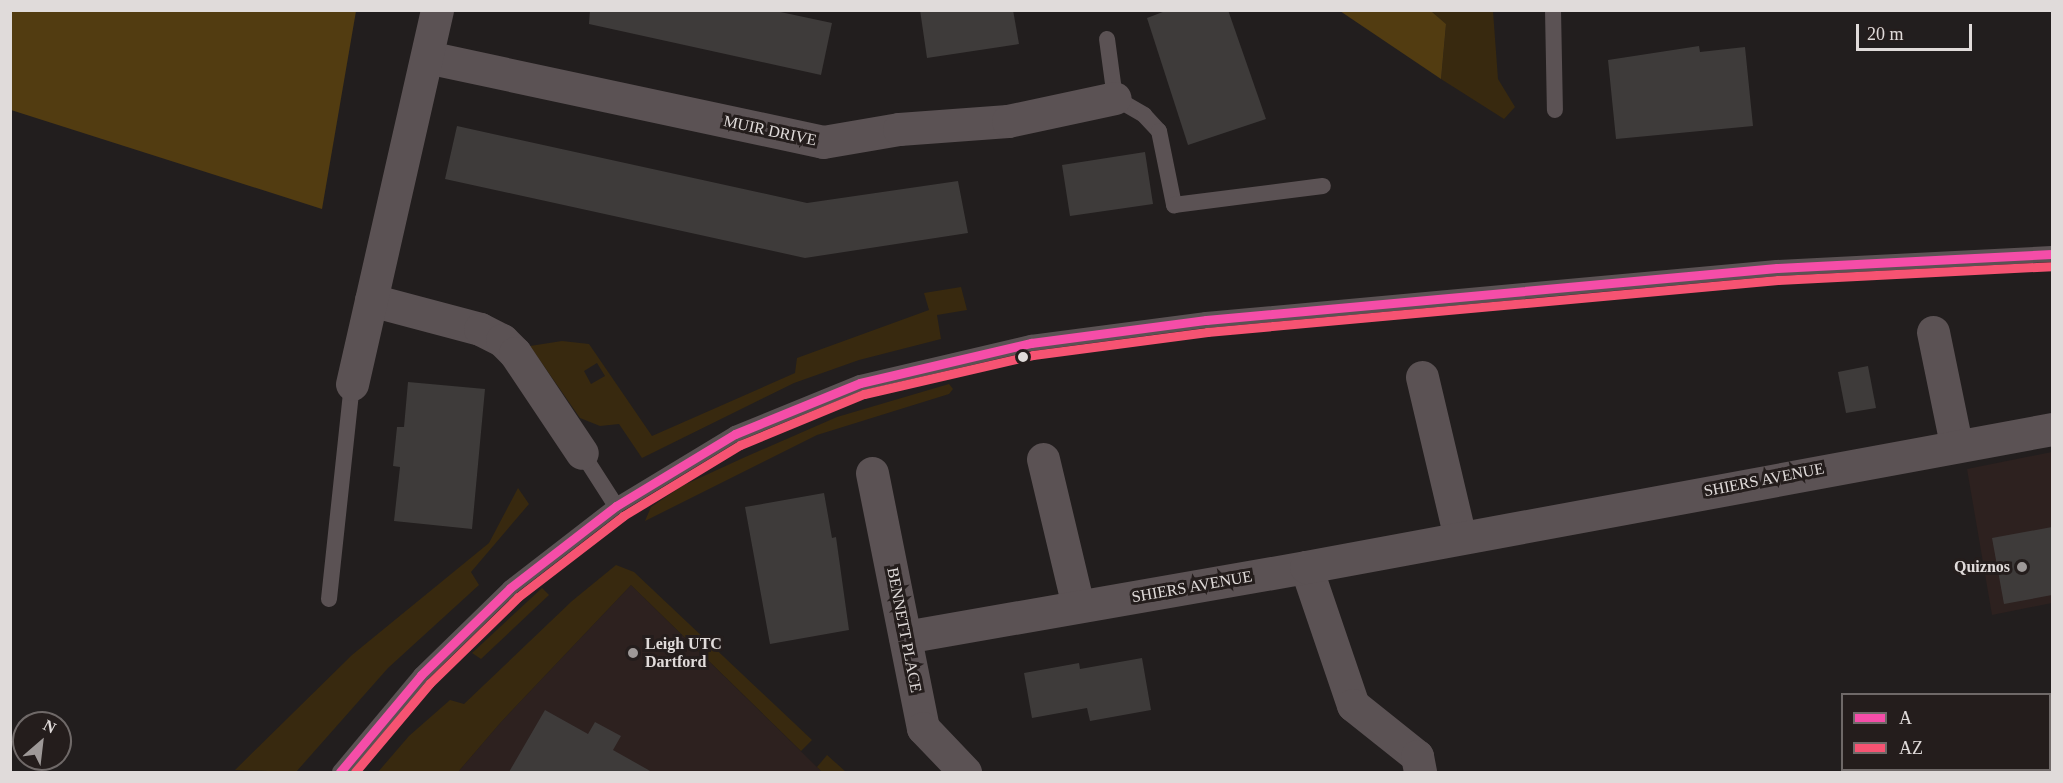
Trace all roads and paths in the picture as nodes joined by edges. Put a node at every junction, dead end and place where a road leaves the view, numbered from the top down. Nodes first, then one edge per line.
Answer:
1 (437, 10) edge
2 (1553, 10) edge
3 (1107, 39) dead end
4 (427, 57) junction
5 (1115, 98) junction
6 (1555, 110) dead end
7 (1323, 186) dead end
8 (2052, 254) edge
9 (371, 300) junction
10 (1933, 332) dead end
11 (1422, 377) dead end
12 (352, 384) joint
13 (2052, 429) edge
14 (1956, 444) junction
15 (582, 453) joint
16 (1043, 459) dead end
17 (872, 473) dead end
18 (616, 506) junction
19 (1460, 538) junction
20 (1306, 567) junction
21 (329, 599) dead end
22 (1078, 606) junction
23 (905, 637) junction
24 (340, 772) edge
25 (965, 772) edge
26 (1420, 772) edge

1 - 4 street
2 - 6 lane
3 - 5 lane
4 - 5 street, MUIR DRIVE
4 - 9 street
5 - 7 lane
8 - 18 lane
9 - 12 street
9 - 15 street
10 - 14 street
11 - 19 street
12 - 21 lane
13 - 14 street, SHIERS AVENUE
14 - 19 street, SHIERS AVENUE
15 - 18 lane
16 - 22 street
17 - 23 street, BENNETT PLACE
18 - 24 lane
19 - 20 street, SHIERS AVENUE
20 - 22 street, SHIERS AVENUE
20 - 26 street
22 - 23 street, SHIERS AVENUE
23 - 25 street, BENNETT PLACE

